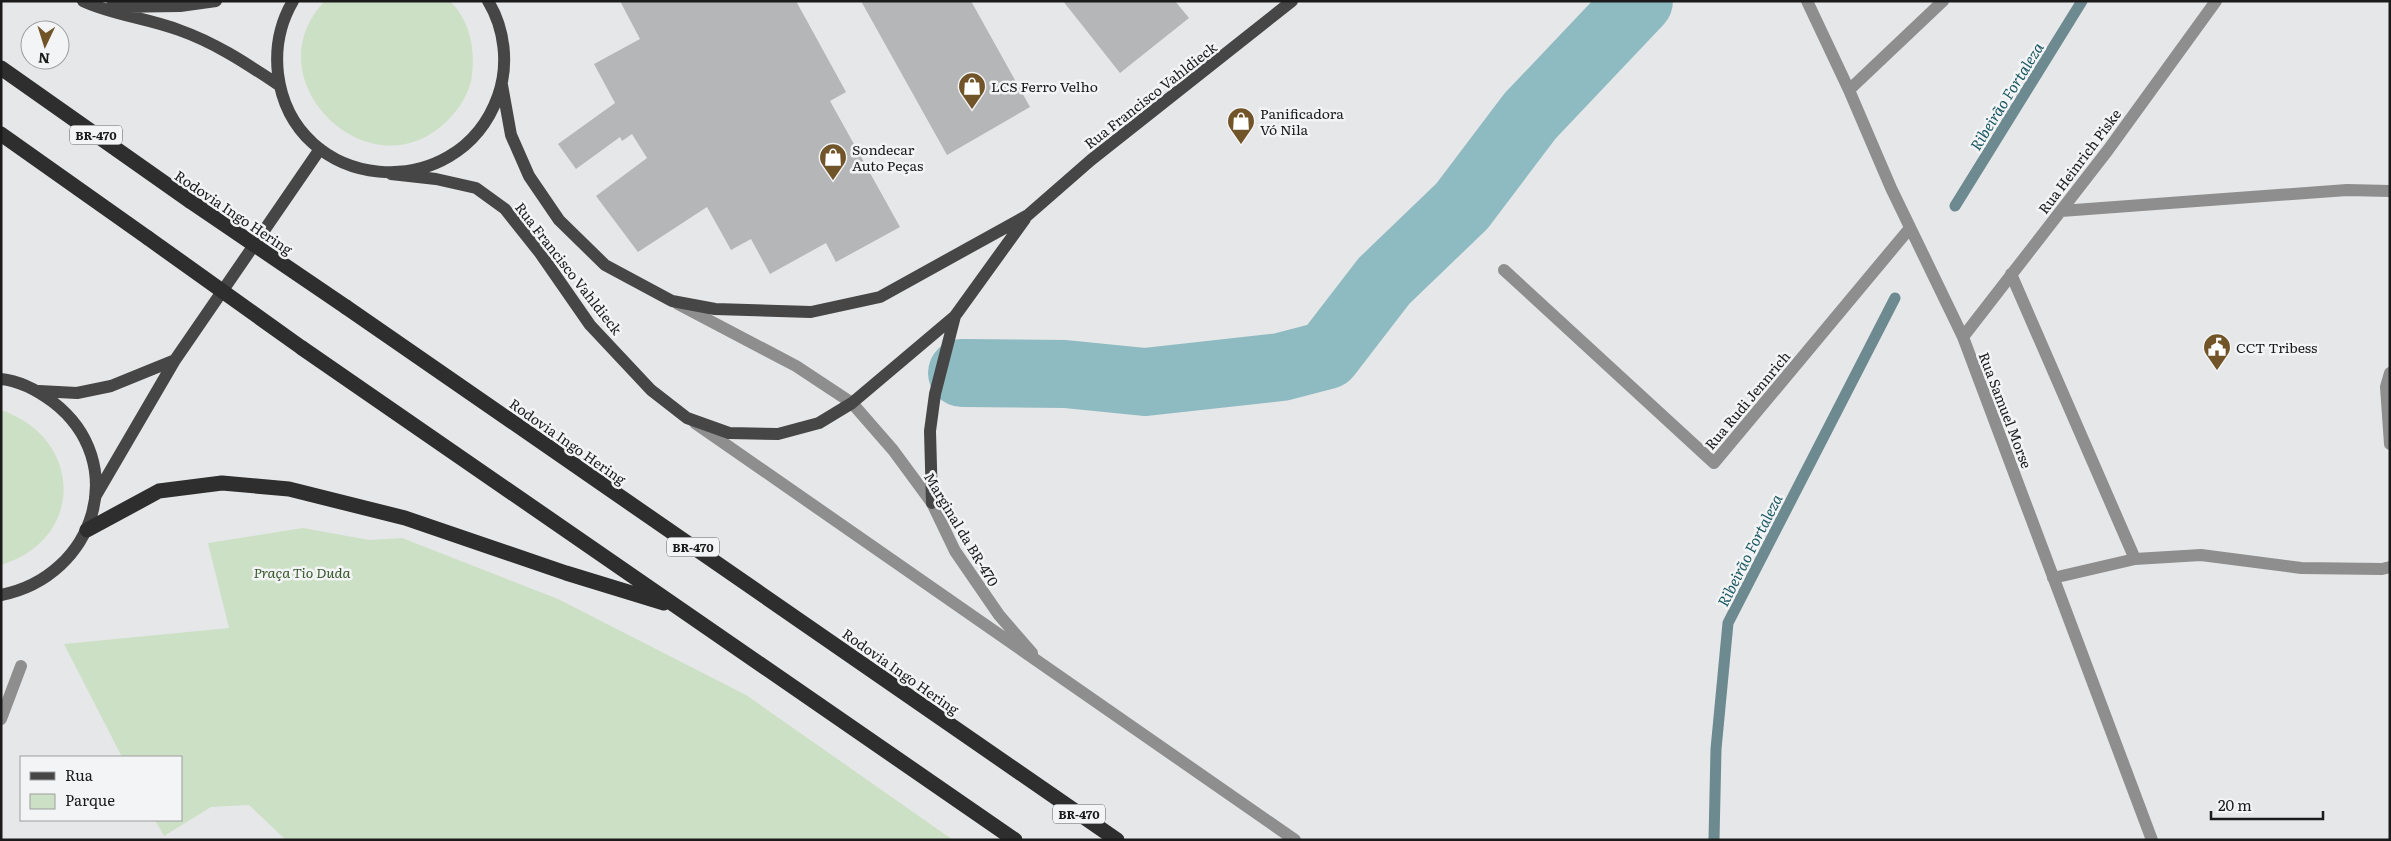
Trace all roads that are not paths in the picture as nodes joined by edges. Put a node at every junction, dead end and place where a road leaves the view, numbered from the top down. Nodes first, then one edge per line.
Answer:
1 (83, 1) edge
2 (216, 1) edge
3 (293, 1) edge
4 (488, 1) edge
5 (1292, 1) edge
6 (1807, 1) edge
7 (1944, 1) edge
8 (2216, 1) edge
9 (96, 7) junction
10 (1, 68) edge
11 (502, 85) junction
12 (279, 86) junction
13 (1849, 90) junction
14 (1, 134) edge
15 (320, 149) junction
16 (391, 174) junction
17 (2390, 192) edge
18 (2061, 211) junction
19 (1028, 215) junction
20 (1910, 228) junction
21 (1504, 270) dead end
22 (2012, 274) junction
23 (672, 301) junction
24 (955, 316) junction
25 (1963, 337) junction
26 (175, 360) junction
27 (2390, 373) edge
28 (1, 379) edge
29 (39, 391) junction
30 (852, 403) junction
31 (688, 418) junction
32 (2390, 444) edge
33 (95, 497) junction
34 (932, 503) junction
35 (87, 530) junction
36 (2135, 559) junction
37 (2390, 566) edge
38 (2054, 578) junction
39 (1, 595) edge
40 (677, 607) junction
41 (21, 666) dead end
42 (1045, 668) junction
43 (1, 719) edge
44 (1015, 840) edge
45 (1117, 840) edge
46 (1295, 840) edge
47 (2152, 840) edge

1 - 9 main road
2 - 9 main road
3 - 12 main road, Rua Francisco Vahldieck
4 - 11 main road
5 - 19 main road, Rua Francisco Vahldieck
6 - 13 street, Rua Samuel Morse
7 - 13 street
8 - 18 street, Rua Heinrich Piske
9 - 12 main road
10 - 45 highway, Rodovia Ingo Hering / BR-470, bridge
11 - 16 main road
11 - 23 main road, Rua Francisco Vahldieck
12 - 15 main road, Rua Francisco Vahldieck
13 - 20 street, Rua Samuel Morse
14 - 40 highway, bridge
15 - 16 main road, Rua Francisco Vahldieck
15 - 26 main road
16 - 31 main road, Rua Francisco Vahldieck
17 - 18 street
18 - 22 street, Rua Heinrich Piske
19 - 23 main road, Rua Francisco Vahldieck
19 - 24 main road, Rua Francisco Vahldieck
20 - 21 street, Rua Rudi Jennrich
20 - 25 street, Rua Samuel Morse
22 - 25 street, Rua Heinrich Piske
22 - 36 street
23 - 30 street, Marginal da BR-470
24 - 30 main road, Rua Francisco Vahldieck
24 - 34 main road
25 - 38 street, Rua Samuel Morse
26 - 29 main road
26 - 33 main road
27 - 32 street
28 - 29 main road
29 - 33 main road
30 - 31 main road, Rua Francisco Vahldieck
30 - 34 street, Marginal da BR-470
31 - 42 street, Marginal da BR-470
33 - 35 main road
34 - 42 street, Marginal da BR-470
35 - 39 main road
35 - 40 highway
36 - 37 street
36 - 38 street
38 - 47 street, Rua Samuel Morse
40 - 44 highway
41 - 43 street
42 - 46 street, Marginal da BR-470

